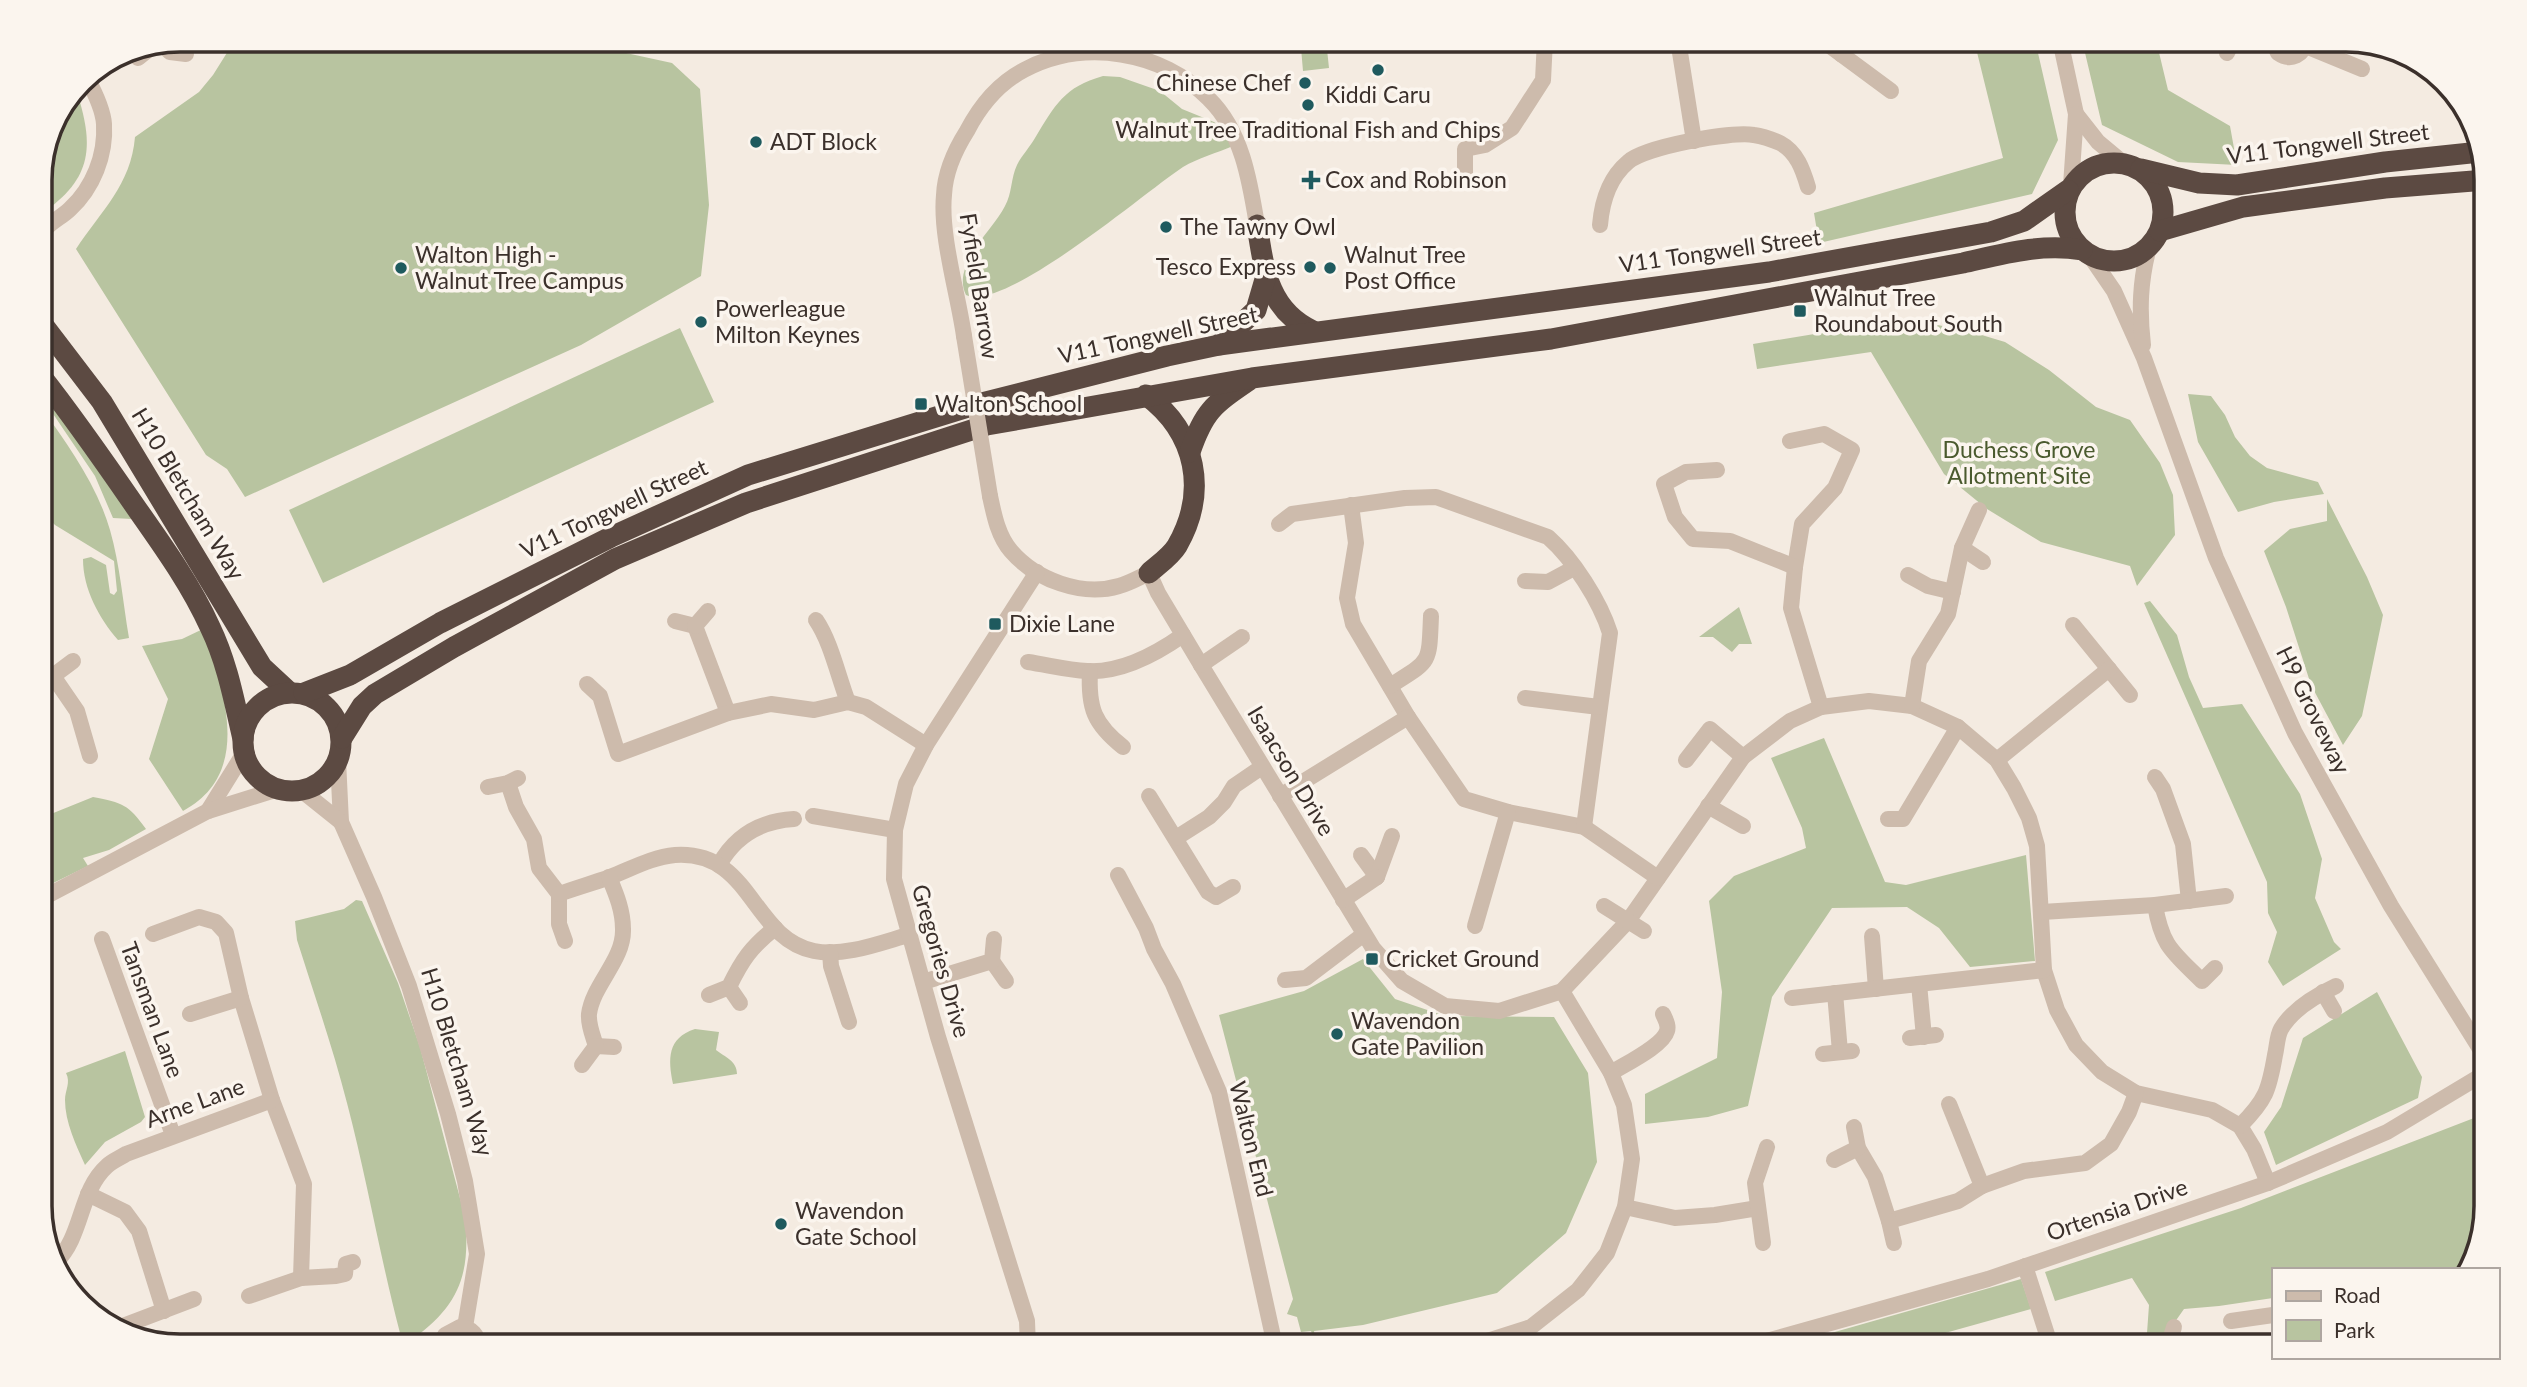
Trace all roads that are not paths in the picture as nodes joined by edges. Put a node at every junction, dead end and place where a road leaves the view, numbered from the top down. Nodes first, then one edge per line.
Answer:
1 (1544, 52) edge
2 (1680, 52) edge
3 (1838, 52) edge
4 (1844, 52) edge
5 (2063, 52) edge
6 (2278, 52) edge
7 (2301, 52) edge
8 (2326, 52) edge
9 (178, 53) edge
10 (1066, 53) edge
11 (1122, 53) edge
12 (186, 54) dead end
13 (1842, 55) junction
14 (2362, 69) dead end
15 (92, 88) edge
16 (1891, 91) dead end
17 (2076, 114) junction
18 (1694, 141) junction
19 (2471, 153) edge
20 (2131, 166) junction
21 (1465, 180) dead end
22 (2474, 181) edge
23 (1808, 187) dead end
24 (2070, 188) junction
25 (53, 222) edge
26 (1257, 225) joint
27 (1600, 225) dead end
28 (2155, 239) junction
29 (2086, 253) junction
30 (1266, 276) junction
31 (1313, 331) junction
32 (53, 338) edge
33 (1219, 345) junction
34 (2144, 358) junction
35 (1252, 378) junction
36 (53, 391) edge
37 (1146, 395) junction
38 (1790, 441) dead end
39 (1190, 452) junction
40 (1717, 470) dead end
41 (1351, 505) junction
42 (1979, 510) dead end
43 (1279, 524) dead end
44 (1962, 548) junction
45 (1983, 562) dead end
46 (1795, 567) junction
47 (1574, 568) junction
48 (1037, 572) junction
49 (1149, 573) junction
50 (1908, 575) dead end
51 (1525, 581) dead end
52 (1953, 592) junction
53 (708, 611) dead end
54 (1431, 616) dead end
55 (816, 620) dead end
56 (676, 621) dead end
57 (2073, 625) dead end
58 (695, 626) junction
59 (1183, 635) junction
60 (1242, 637) dead end
61 (72, 661) dead end
62 (1028, 662) dead end
63 (1201, 665) junction
64 (2109, 669) junction
65 (1090, 671) junction
66 (53, 674) edge
67 (53, 683) edge
68 (587, 684) dead end
69 (1390, 687) junction
70 (296, 693) junction
71 (2130, 695) dead end
72 (1525, 698) dead end
73 (848, 702) junction
74 (1912, 706) junction
75 (1599, 707) junction
76 (1821, 707) junction
77 (728, 713) junction
78 (1408, 717) junction
79 (1958, 727) junction
80 (342, 738) junction
81 (926, 745) junction
82 (244, 746) junction
83 (1123, 747) dead end
84 (90, 756) dead end
85 (1743, 757) junction
86 (338, 760) junction
87 (1686, 760) dead end
88 (1997, 760) junction
89 (1262, 766) junction
90 (2155, 777) dead end
91 (488, 787) dead end
92 (278, 789) junction
93 (301, 790) junction
94 (1149, 796) dead end
95 (1280, 796) junction
96 (1708, 806) junction
97 (208, 811) junction
98 (1508, 812) junction
99 (813, 816) dead end
100 (794, 819) dead end
101 (341, 822) junction
102 (1902, 822) dead end
103 (1743, 826) dead end
104 (1584, 828) junction
105 (895, 830) junction
106 (1392, 836) dead end
107 (1176, 838) junction
108 (1361, 855) dead end
109 (719, 865) junction
110 (1118, 875) dead end
111 (609, 877) junction
112 (1377, 877) junction
113 (1658, 878) junction
114 (1233, 887) dead end
115 (53, 893) edge
116 (559, 894) junction
117 (2226, 896) dead end
118 (1343, 900) junction
119 (2189, 901) junction
120 (2155, 905) junction
121 (1604, 906) dead end
122 (2042, 912) junction
123 (1474, 916) dead end
124 (1628, 921) junction
125 (775, 928) junction
126 (1644, 931) dead end
127 (153, 934) dead end
128 (1364, 934) junction
129 (908, 935) junction
130 (1872, 936) dead end
131 (102, 939) dead end
132 (994, 939) dead end
133 (565, 942) dead end
134 (830, 952) junction
135 (992, 961) junction
136 (2216, 968) dead end
137 (2044, 970) junction
138 (1285, 980) dead end
139 (1006, 981) dead end
140 (923, 982) junction
141 (1919, 984) junction
142 (729, 987) junction
143 (1876, 989) junction
144 (1562, 991) junction
145 (1835, 993) junction
146 (709, 995) dead end
147 (241, 998) junction
148 (1792, 998) dead end
149 (740, 1003) dead end
150 (2334, 1011) dead end
151 (190, 1014) dead end
152 (1663, 1014) dead end
153 (849, 1022) dead end
154 (1923, 1037) dead end
155 (2474, 1039) edge
156 (596, 1046) junction
157 (614, 1047) dead end
158 (1823, 1054) dead end
159 (582, 1065) dead end
160 (1611, 1073) junction
161 (2474, 1080) edge
162 (2136, 1093) junction
163 (272, 1100) junction
164 (1949, 1104) dead end
165 (2240, 1126) junction
166 (1854, 1127) dead end
167 (173, 1135) junction
168 (1768, 1147) dead end
169 (1858, 1148) junction
170 (1835, 1160) dead end
171 (2268, 1183) junction
172 (1982, 1186) junction
173 (88, 1194) junction
174 (1625, 1207) junction
175 (1758, 1208) junction
176 (1889, 1221) junction
177 (1763, 1243) dead end
178 (1894, 1243) dead end
179 (62, 1255) edge
180 (353, 1262) dead end
181 (2025, 1266) junction
182 (301, 1278) junction
183 (248, 1296) dead end
184 (194, 1299) dead end
185 (164, 1311) junction
186 (2272, 1315) edge
187 (2231, 1321) dead end
188 (129, 1324) edge
189 (465, 1327) junction
190 (2174, 1327) dead end
191 (447, 1334) edge
192 (475, 1334) edge
193 (1028, 1334) edge
194 (1273, 1334) edge
195 (1510, 1334) edge
196 (1791, 1334) edge
197 (2047, 1334) edge
198 (2172, 1334) edge

1 - 21 street
2 - 18 street
3 - 13 street
4 - 13 street
5 - 17 street
6 - 7 street
8 - 14 street
9 - 12 street
10 - 48 street, Fyfield Barrow, bridge
11 - 26 street, Fyfield Barrow
13 - 16 street
15 - 25 street
17 - 20 street
17 - 24 street
18 - 23 street
18 - 27 street
19 - 20 highway, V11 Tongwell Street
20 - 24 highway
20 - 28 highway
22 - 28 highway
24 - 29 highway
24 - 31 highway, V11 Tongwell Street
26 - 30 highway
28 - 29 highway
28 - 34 street, H9 Groveway
29 - 34 street, H9 Groveway
29 - 35 highway, V11 Tongwell Street
30 - 31 highway
30 - 33 highway
31 - 33 highway, V11 Tongwell Street
32 - 70 highway, H10 Bletcham Way
33 - 70 highway, V11 Tongwell Street
34 - 155 street, H9 Groveway
35 - 37 highway, V11 Tongwell Street
35 - 39 highway
36 - 82 highway, H10 Bletcham Way
37 - 39 highway
37 - 80 highway, V11 Tongwell Street
38 - 46 street
39 - 49 highway
40 - 46 street
41 - 43 street
41 - 47 street
41 - 69 street
42 - 44 street
44 - 45 street
44 - 52 street
46 - 76 street
47 - 51 street
47 - 75 street
48 - 49 street, Fyfield Barrow
48 - 81 street, Gregories Drive
49 - 59 street, Isaacson Drive
50 - 52 street
52 - 74 street
53 - 58 street
54 - 69 street
55 - 73 street
56 - 58 street
57 - 64 street
58 - 77 street
59 - 63 street, Isaacson Drive
59 - 65 street
60 - 63 street
61 - 66 street
62 - 65 street
63 - 89 street, Isaacson Drive
64 - 71 street
64 - 88 street
65 - 83 street
67 - 84 street
68 - 77 street
69 - 78 street
70 - 80 highway
70 - 82 highway
72 - 75 street
73 - 77 street
73 - 81 street
74 - 76 street, Isaacson Drive
74 - 79 street, Isaacson Drive
75 - 104 street
76 - 85 street, Isaacson Drive
78 - 95 street
78 - 98 street
79 - 88 street, Isaacson Drive
79 - 102 street
80 - 86 highway
81 - 105 street, Gregories Drive
82 - 92 highway
82 - 97 street
85 - 87 street
85 - 96 street, Isaacson Drive
86 - 93 highway
86 - 101 street, H10 Bletcham Way
88 - 122 street, Isaacson Drive
89 - 95 street, Isaacson Drive
89 - 107 street
90 - 119 street
91 - 116 street
92 - 93 highway
92 - 97 street
93 - 101 street, H10 Bletcham Way
94 - 107 street
95 - 118 street, Isaacson Drive
96 - 103 street
96 - 113 street, Isaacson Drive
97 - 115 street
98 - 104 street
98 - 123 street
99 - 105 street
100 - 109 street
101 - 189 street, H10 Bletcham Way
104 - 113 street
105 - 129 street, Gregories Drive
106 - 112 street
107 - 114 street
108 - 112 street
109 - 111 street
109 - 125 street
110 - 194 street, Walton End
111 - 116 street
111 - 156 street
112 - 118 street
113 - 124 street, Isaacson Drive
116 - 133 street
117 - 119 street
118 - 128 street, Isaacson Drive
119 - 120 street
120 - 122 street
120 - 136 street
121 - 124 street
122 - 137 street, Isaacson Drive
124 - 126 street
124 - 144 street, Isaacson Drive
125 - 134 street
125 - 142 street
127 - 147 street
128 - 138 street
128 - 144 street, Isaacson Drive
129 - 134 street
129 - 140 street, Gregories Drive
130 - 143 street
131 - 167 street, Tansman Lane
132 - 135 street
134 - 153 street
135 - 139 street
135 - 140 street
137 - 141 street
137 - 162 street, Isaacson Drive
140 - 193 street, Gregories Drive
141 - 143 street
141 - 154 street
142 - 146 street
142 - 149 street
143 - 145 street
144 - 160 street
145 - 148 street
145 - 158 street
147 - 151 street
147 - 163 street
150 - 165 street
152 - 160 street
156 - 157 street
156 - 159 street
160 - 174 street
161 - 171 street, Ortensia Drive
162 - 165 street, Isaacson Drive
162 - 172 street
163 - 167 street, Arne Lane
163 - 182 street, Arne Lane
164 - 172 street
165 - 171 street
166 - 169 street
167 - 173 street, Arne Lane
168 - 175 street
169 - 170 street
169 - 176 street
171 - 181 street, Ortensia Drive
172 - 176 street
173 - 179 street, Arne Lane
173 - 185 street
174 - 175 street
174 - 195 street
175 - 177 street
176 - 178 street
180 - 182 street
181 - 196 street, Ortensia Drive
181 - 197 street
182 - 183 street
184 - 185 street
185 - 188 street
186 - 187 street
189 - 191 street
189 - 192 street
190 - 198 street

